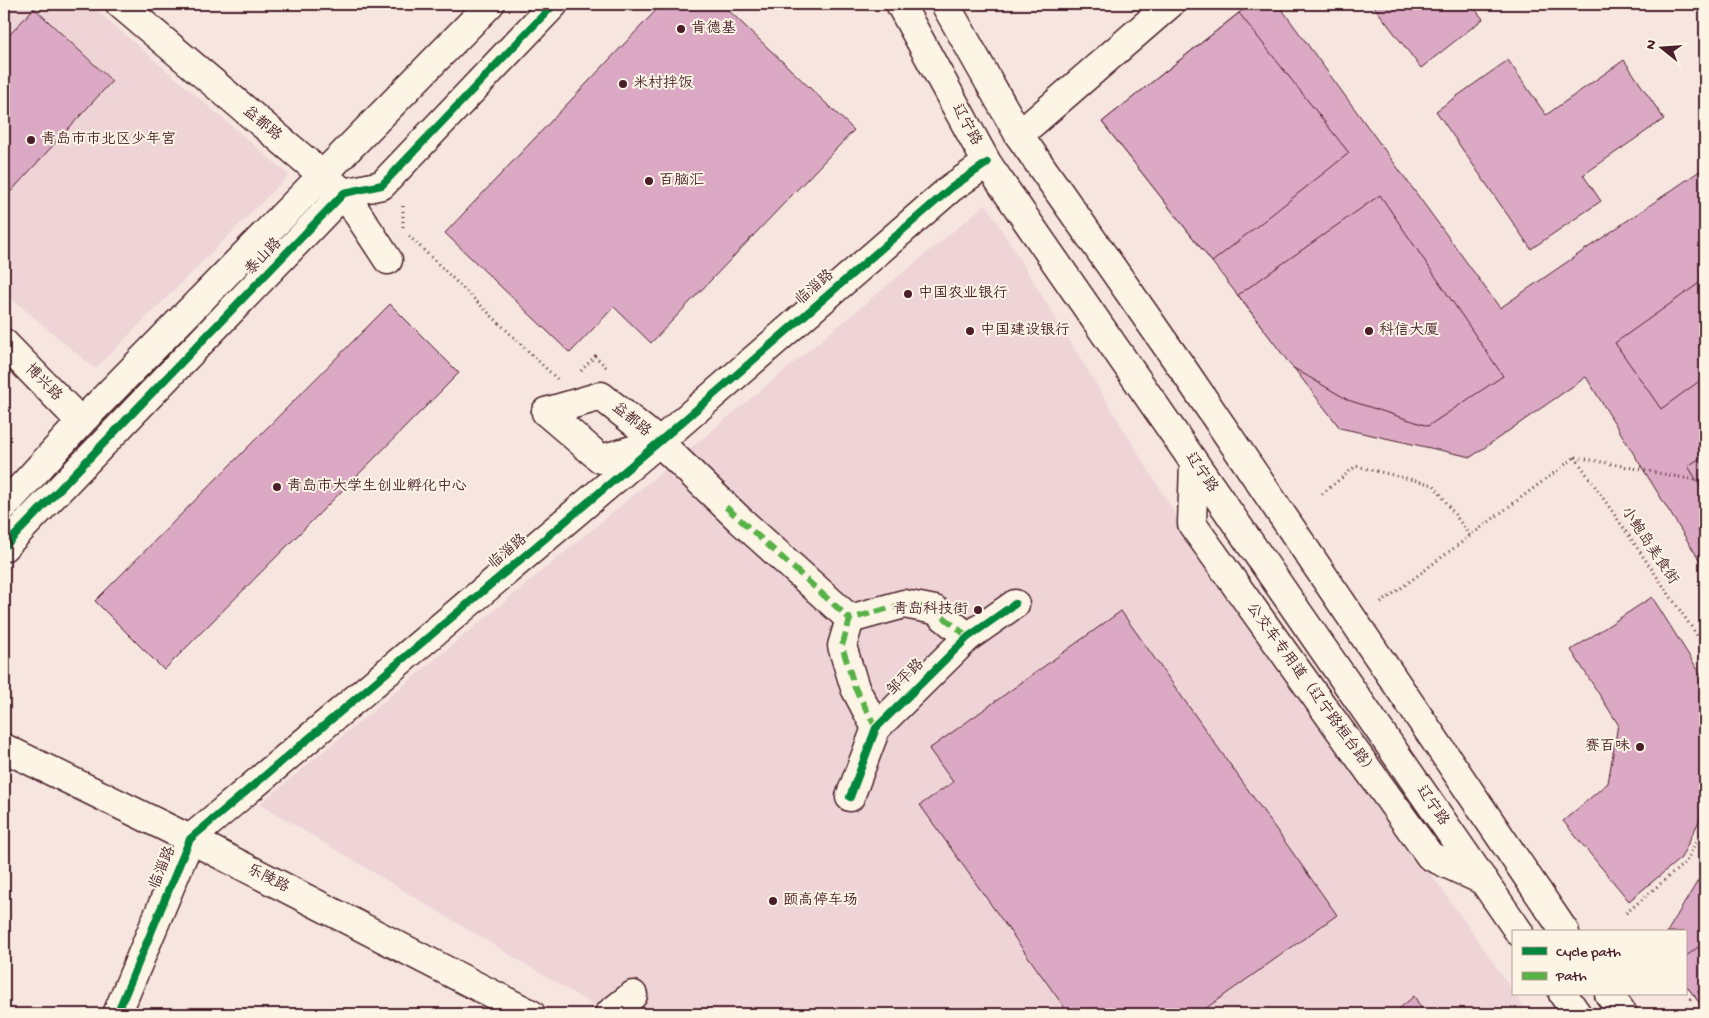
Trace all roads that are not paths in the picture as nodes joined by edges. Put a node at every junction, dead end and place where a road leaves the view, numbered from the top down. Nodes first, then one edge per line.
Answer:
1 (120, 4) edge
2 (490, 4) edge
3 (554, 4) edge
4 (900, 4) edge
5 (946, 4) edge
6 (1170, 4) edge
7 (1019, 135) junction
8 (987, 163) junction
9 (324, 176) junction
10 (344, 193) junction
11 (388, 260) dead end
12 (4, 343) edge
13 (82, 422) junction
14 (658, 442) junction
15 (1194, 463) junction
16 (4, 506) edge
17 (4, 547) edge
18 (1016, 604) dead end
19 (850, 619) junction
20 (968, 636) junction
21 (876, 728) junction
22 (4, 748) edge
23 (850, 797) dead end
24 (190, 839) junction
25 (1484, 881) junction
26 (1518, 930) edge
27 (1564, 930) edge
28 (633, 995) dead end
29 (1564, 996) edge
30 (1610, 996) edge
31 (117, 1014) edge
32 (530, 1014) edge
33 (609, 1014) edge
34 (1577, 1014) edge
35 (1623, 1014) edge

1 - 9 street, 益都路
2 - 9 street, 泰山路
3 - 10 street
4 - 8 street, 辽宁路
5 - 7 street
6 - 7 street
7 - 27 street
8 - 14 street, 临淄路
8 - 15 street, 辽宁路
9 - 10 street, 益都路
9 - 13 street, 泰山路
10 - 11 street, 益都路
10 - 17 street, 泰山路
12 - 13 street, 博兴路
13 - 16 street, 泰山路
14 - 14 street, 益都路
14 - 19 street
14 - 24 street, 临淄路
15 - 25 street, 辽宁路
15 - 25 street, 公交车专用道（辽宁路桓台路）
18 - 20 street, 邹平路
19 - 20 street
19 - 21 street
20 - 21 street, 邹平路
21 - 23 street, 邹平路
22 - 24 street, 乐陵路
24 - 31 street, 临淄路
24 - 32 street, 乐陵路
25 - 26 street, 辽宁路
28 - 33 street
29 - 34 street
30 - 35 street

